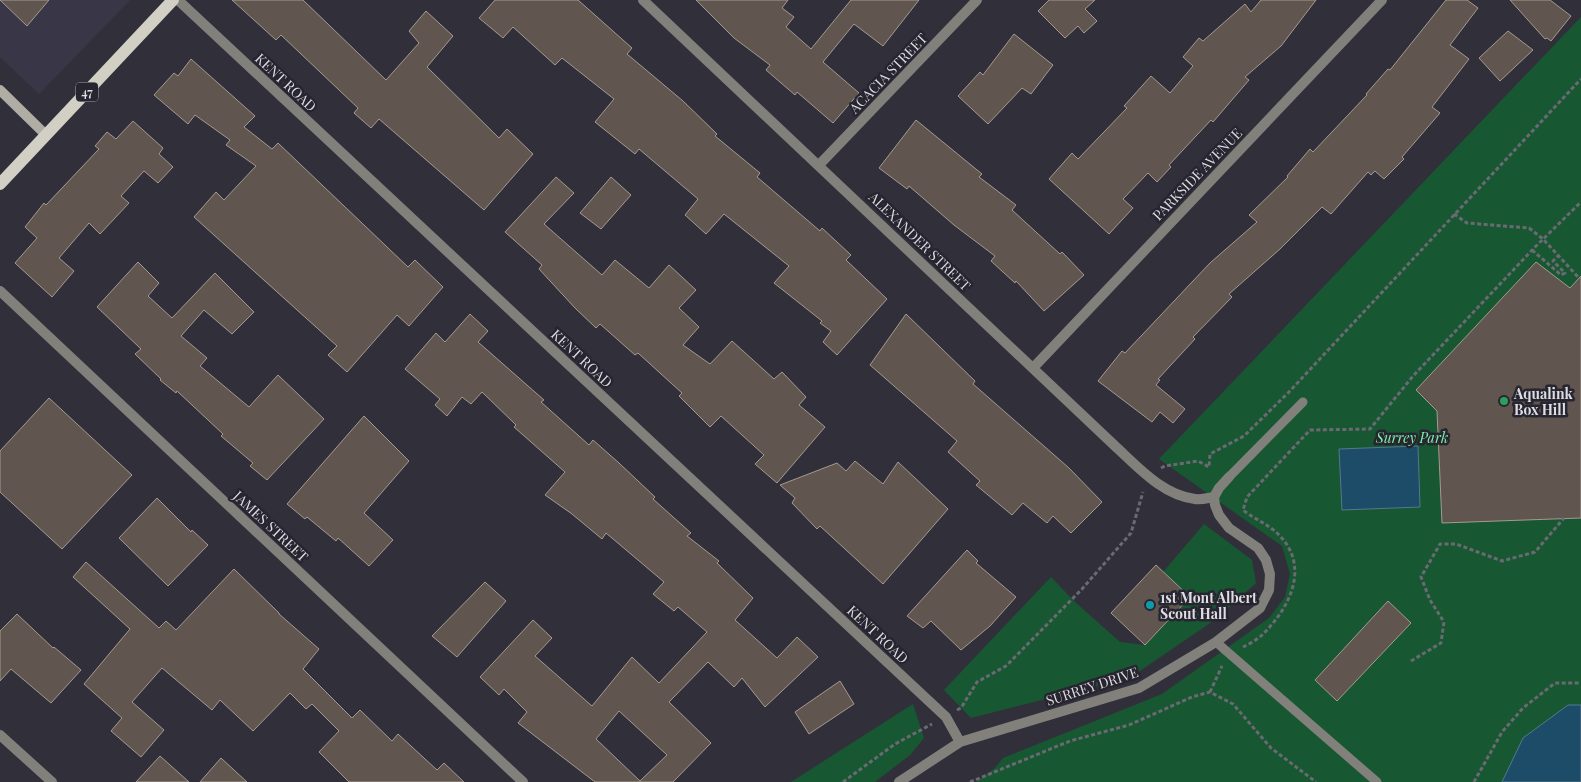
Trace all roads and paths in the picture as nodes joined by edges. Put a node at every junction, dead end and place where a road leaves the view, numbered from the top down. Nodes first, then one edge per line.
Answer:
1 (173, 0) edge
2 (178, 0) edge
3 (643, 0) edge
4 (977, 0) edge
5 (1382, 0) edge
6 (1581, 79) edge
7 (0, 90) edge
8 (46, 135) junction
9 (819, 165) junction
10 (0, 184) edge
11 (1581, 202) edge
12 (1454, 214) junction
13 (1543, 239) junction
14 (1532, 250) junction
15 (1558, 256) junction
16 (1579, 278) dead end
17 (0, 291) edge
18 (1033, 368) junction
19 (1303, 402) dead end
20 (1148, 476) junction
21 (1229, 477) joint
22 (1214, 497) junction
23 (1564, 518) dead end
24 (1216, 642) junction
25 (1231, 655) junction
26 (1411, 661) dead end
27 (1581, 683) edge
28 (1210, 692) junction
29 (946, 717) junction
30 (0, 735) edge
31 (960, 742) junction
32 (52, 782) edge
33 (523, 782) edge
34 (843, 782) edge
35 (899, 782) edge
36 (970, 782) edge
37 (1316, 782) edge
38 (1377, 782) edge
39 (1474, 782) edge

1 - 8 main road, 47
2 - 29 street, KENT ROAD
3 - 9 street, ALEXANDER STREET
4 - 9 street, ACACIA STREET
5 - 18 street, PARKSIDE AVENUE
6 - 12 path
7 - 8 street
8 - 10 main road, 47
9 - 18 street, ALEXANDER STREET
11 - 13 path
12 - 13 path
12 - 20 path
13 - 14 path
13 - 15 path
14 - 15 path
14 - 25 path
15 - 16 path
17 - 33 street, JAMES STREET
18 - 20 street, ALEXANDER STREET
19 - 21 lane
20 - 22 street, ALEXANDER STREET
20 - 29 path
21 - 22 street
22 - 24 street, SURREY DRIVE
23 - 26 path
24 - 25 lane
24 - 31 street, SURREY DRIVE
25 - 28 path
25 - 38 lane
27 - 39 path
28 - 36 path
28 - 37 path
29 - 31 street, KENT ROAD
29 - 34 path
30 - 32 street
31 - 35 street, SURREY DRIVE

